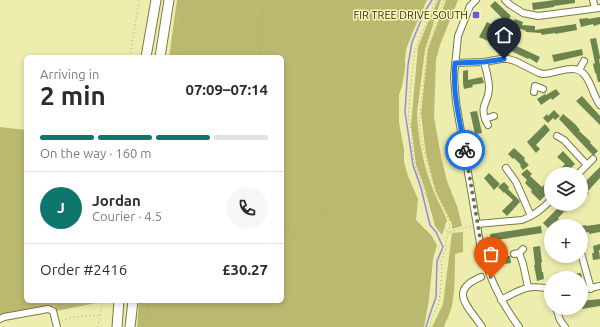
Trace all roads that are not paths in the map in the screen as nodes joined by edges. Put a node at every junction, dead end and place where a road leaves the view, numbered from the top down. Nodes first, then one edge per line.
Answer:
1 (156, 0) edge
2 (169, 0) edge
3 (476, 0) edge
4 (505, 0) edge
5 (592, 0) edge
6 (597, 8) edge
7 (146, 55) edge
8 (160, 55) edge
9 (584, 60) dead end
10 (484, 62) junction
11 (455, 63) junction
12 (579, 70) junction
13 (539, 73) junction
14 (543, 89) dead end
15 (600, 105) edge
16 (494, 116) dead end
17 (556, 136) dead end
18 (593, 159) dead end
19 (587, 165) joint
20 (505, 167) dead end
21 (544, 207) edge
22 (531, 216) junction
23 (477, 224) junction
24 (519, 252) dead end
25 (584, 263) edge
26 (482, 277) dead end
27 (600, 286) edge
28 (528, 287) junction
29 (544, 287) edge
30 (591, 288) junction
31 (588, 289) edge
32 (501, 300) junction
33 (119, 303) edge
34 (133, 303) edge
35 (558, 315) edge
36 (0, 319) edge
37 (56, 325) edge
38 (117, 327) edge
39 (130, 327) edge
40 (482, 327) edge
41 (519, 327) edge
42 (565, 327) edge

1 - 7 highway
2 - 8 highway
3 - 11 street
4 - 6 street
5 - 6 street
9 - 12 street
10 - 11 street
10 - 13 street
10 - 16 street
11 - 23 street
12 - 13 street
12 - 15 street
13 - 14 street
17 - 19 street
18 - 19 street
20 - 22 street
21 - 22 street
22 - 23 street
23 - 32 street
24 - 28 street
25 - 30 street
26 - 40 street
27 - 30 street
28 - 29 street
28 - 32 street
30 - 31 street
32 - 41 street
33 - 38 highway
34 - 39 highway
35 - 42 street
36 - 37 street

